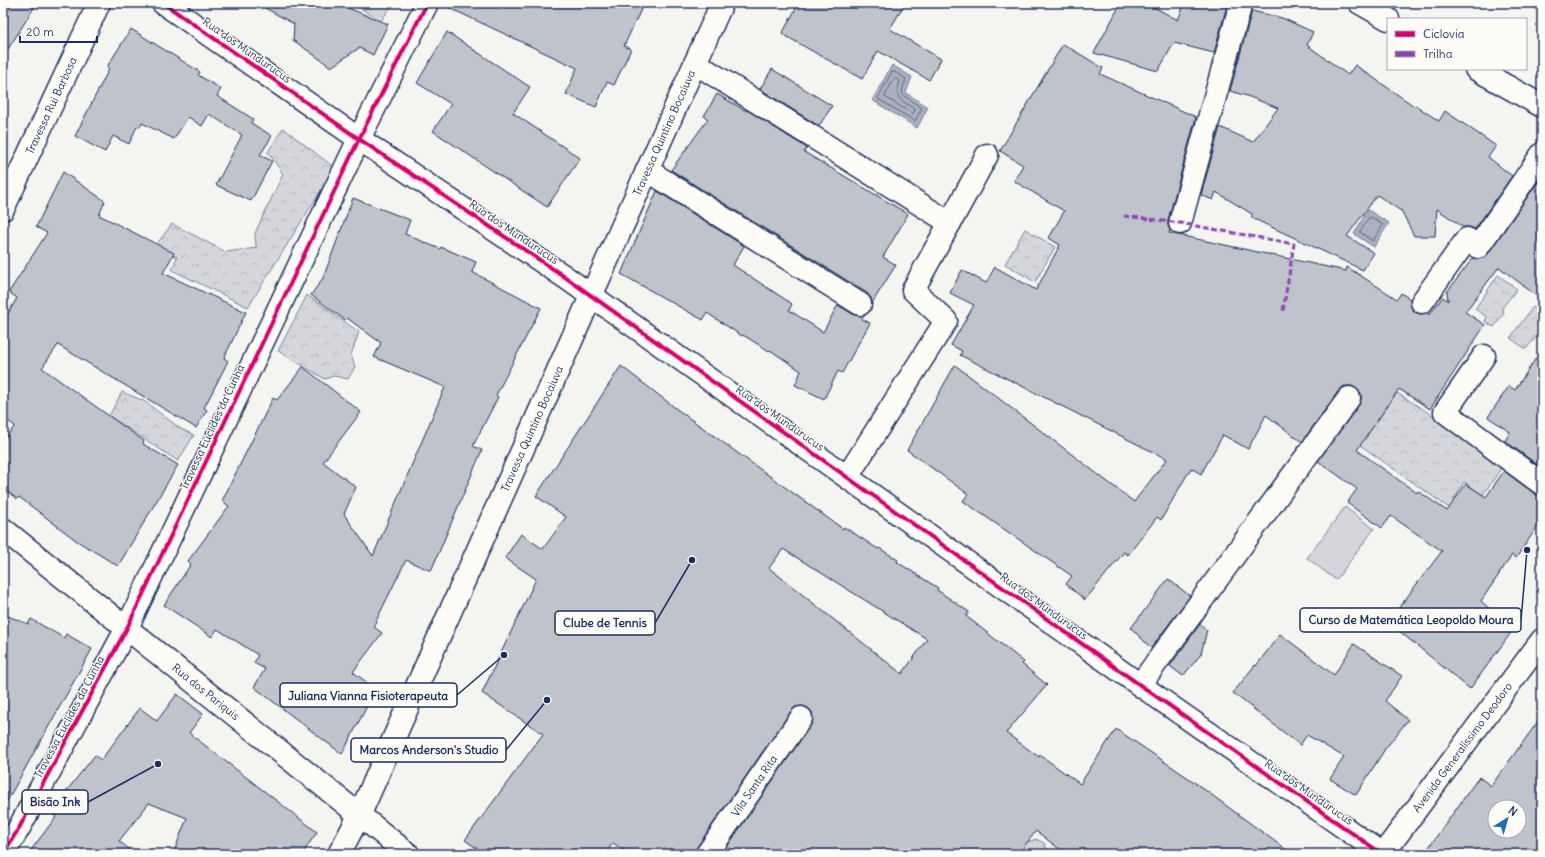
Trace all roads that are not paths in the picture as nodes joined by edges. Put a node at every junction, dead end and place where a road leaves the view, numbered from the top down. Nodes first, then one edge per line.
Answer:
1 (99, 3) edge
2 (164, 3) edge
3 (428, 3) edge
4 (722, 3) edge
5 (1241, 3) edge
6 (1360, 3) edge
7 (1387, 18) edge
8 (695, 63) junction
9 (1478, 70) edge
10 (1542, 106) edge
11 (359, 139) junction
12 (1542, 154) edge
13 (987, 155) dead end
14 (647, 170) junction
15 (3, 209) edge
16 (950, 223) junction
17 (1180, 223) dead end
18 (591, 296) junction
19 (1422, 302) dead end
20 (860, 304) dead end
21 (1484, 356) dead end
22 (1349, 398) dead end
23 (847, 477) junction
24 (1542, 484) edge
25 (3, 529) edge
26 (127, 628) junction
27 (1542, 640) edge
28 (1140, 686) junction
29 (801, 718) dead end
30 (359, 816) junction
31 (3, 854) edge
32 (339, 854) edge
33 (408, 854) edge
34 (706, 854) edge
35 (1382, 854) edge

1 - 15 street, Travessa Rui Barbosa
2 - 11 street, Rua dos Mundurucus
3 - 11 street, Travessa Euclides da Cunha
4 - 8 street, Travessa Quintino Bocaiuva
5 - 17 street
6 - 7 street
8 - 14 street, Travessa Quintino Bocaiuva
8 - 16 street
9 - 10 street
11 - 18 street, Rua dos Mundurucus
11 - 26 street, Travessa Euclides da Cunha
12 - 19 street
13 - 16 street
14 - 18 street, Travessa Quintino Bocaiuva
14 - 20 street
16 - 23 street
18 - 23 street, Rua dos Mundurucus
18 - 30 street, Travessa Quintino Bocaiuva
21 - 24 street
22 - 28 street
23 - 28 street, Rua dos Mundurucus
25 - 26 street, Rua dos Pariquis
26 - 30 street, Rua dos Pariquis
26 - 31 street, Travessa Euclides da Cunha
27 - 35 street, Avenida Generalíssimo Deodoro
28 - 35 street, Rua dos Mundurucus
29 - 34 street, Vila Santa Rita
30 - 32 street, Travessa Quintino Bocaiuva
30 - 33 street, Rua dos Pariquis

